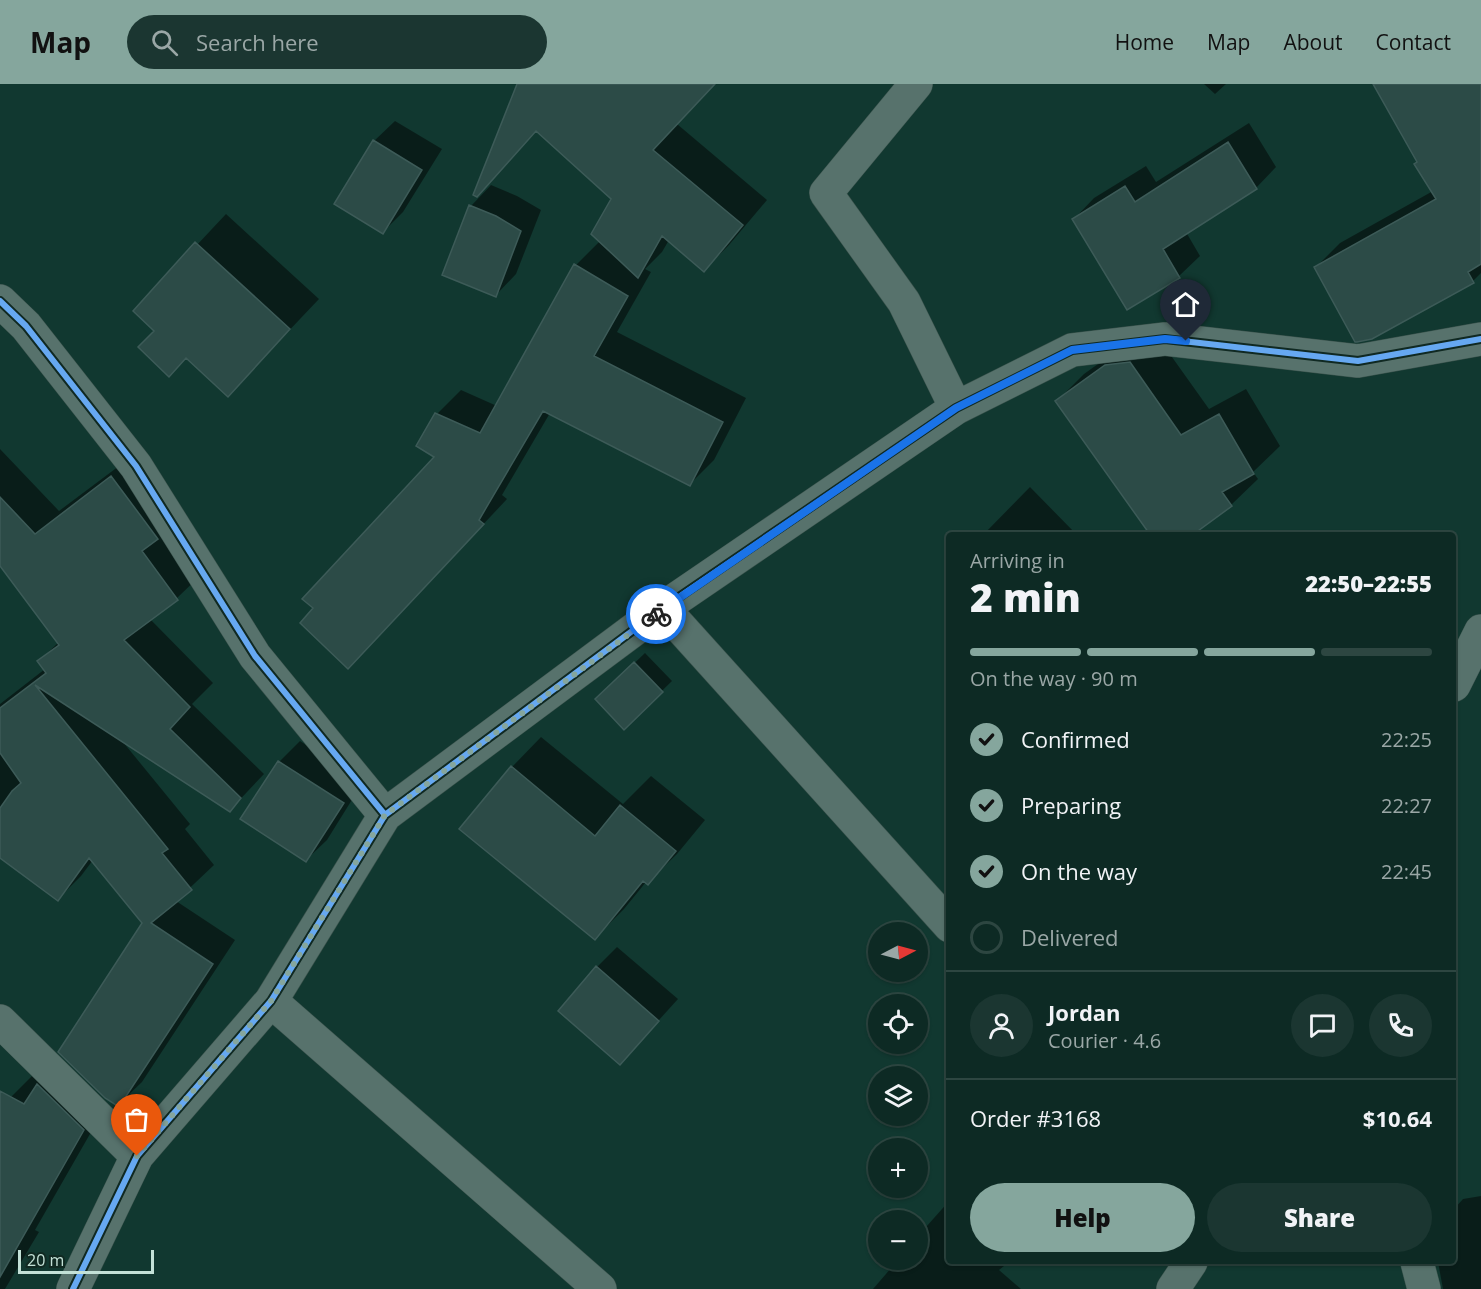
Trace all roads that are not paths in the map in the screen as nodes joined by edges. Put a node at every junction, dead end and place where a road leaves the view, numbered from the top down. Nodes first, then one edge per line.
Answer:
1 (916, 84) edge
2 (0, 301) edge
3 (1481, 339) edge
4 (956, 408) junction
5 (663, 608) junction
6 (1481, 631) edge
7 (1456, 681) edge
8 (385, 815) junction
9 (946, 922) edge
10 (271, 1001) junction
11 (0, 1021) edge
12 (137, 1156) junction
13 (1190, 1264) edge
14 (1418, 1264) edge
15 (73, 1289) edge
16 (600, 1289) edge
17 (1173, 1289) edge
18 (1424, 1289) edge

1 - 4 street
2 - 8 street
3 - 4 street
4 - 5 street
5 - 8 street
5 - 9 street
6 - 7 street
8 - 10 street
10 - 12 street
10 - 16 street
11 - 12 street
12 - 15 street
13 - 17 street
14 - 18 street

